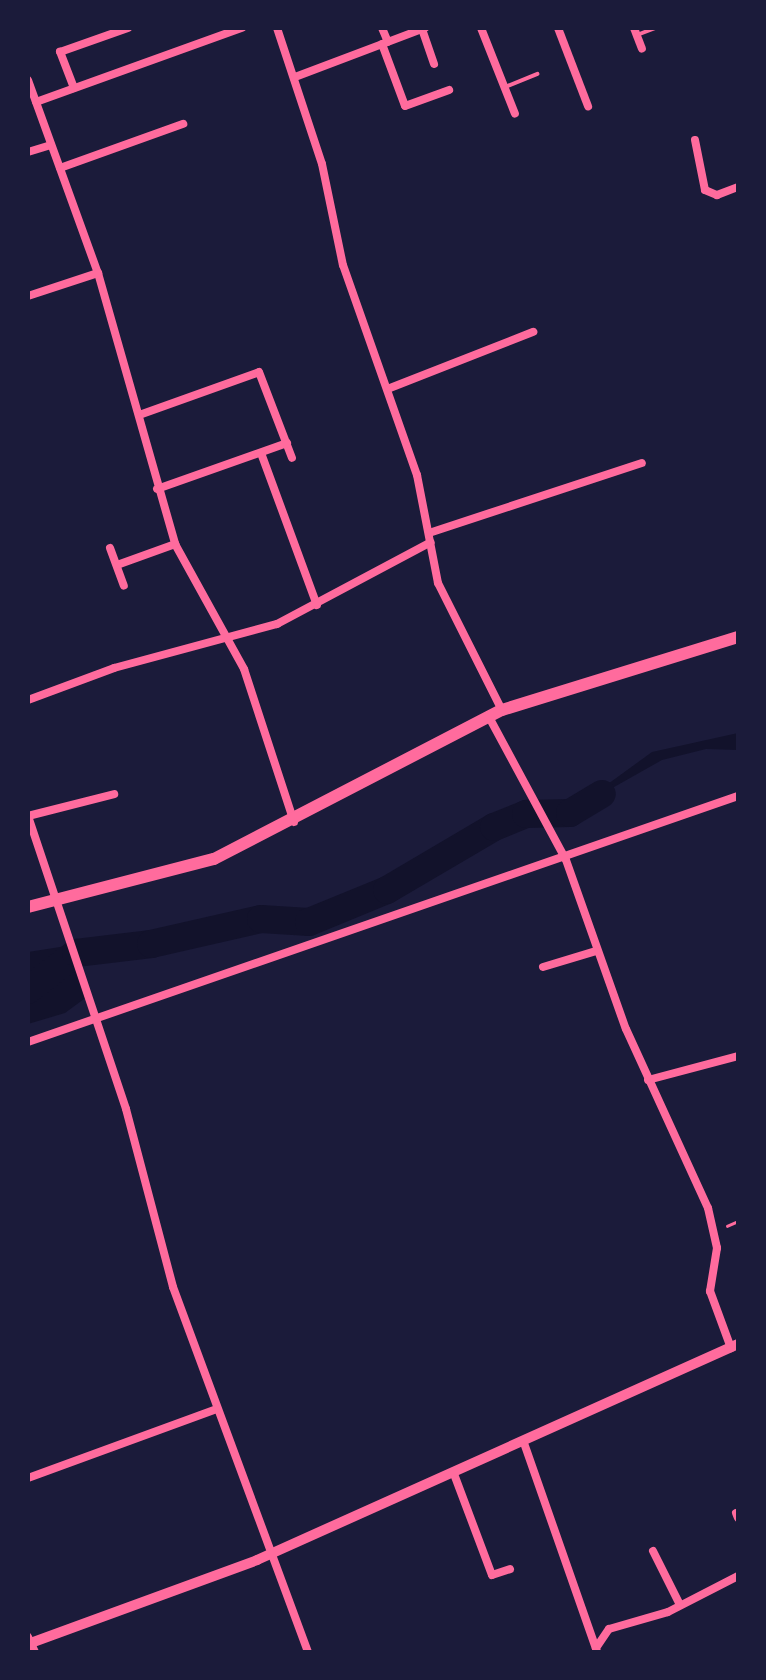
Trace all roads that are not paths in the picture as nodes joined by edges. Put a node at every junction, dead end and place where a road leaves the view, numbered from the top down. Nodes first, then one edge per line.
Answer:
1 (128, 28) edge
2 (242, 28) edge
3 (277, 28) edge
4 (382, 28) edge
5 (423, 28) edge
6 (481, 28) edge
7 (558, 28) edge
8 (655, 28) edge
9 (219, 31) edge
10 (636, 31) edge
11 (385, 43) junction
12 (642, 49) dead end
13 (434, 64) dead end
14 (537, 74) dead end
15 (295, 77) junction
16 (28, 80) edge
17 (505, 87) junction
18 (74, 88) junction
19 (449, 90) dead end
20 (36, 102) junction
21 (588, 106) dead end
22 (516, 114) dead end
23 (183, 124) dead end
24 (695, 140) dead end
25 (51, 145) junction
26 (28, 152) edge
27 (60, 168) junction
28 (738, 186) edge
29 (98, 273) junction
30 (28, 296) edge
31 (532, 332) dead end
32 (390, 388) junction
33 (142, 414) junction
34 (287, 443) junction
35 (260, 453) junction
36 (292, 458) dead end
37 (642, 463) dead end
38 (157, 489) junction
39 (430, 538) junction
40 (175, 544) junction
41 (110, 548) dead end
42 (117, 566) junction
43 (124, 586) dead end
44 (317, 605) junction
45 (224, 635) junction
46 (738, 638) edge
47 (28, 700) edge
48 (495, 714) junction
49 (114, 794) dead end
50 (738, 796) edge
51 (28, 816) edge
52 (294, 822) junction
53 (566, 860) junction
54 (54, 900) junction
55 (28, 907) edge
56 (596, 951) junction
57 (544, 967) dead end
58 (92, 1024) junction
59 (28, 1042) edge
60 (738, 1056) edge
61 (648, 1080) junction
62 (735, 1346) edge
63 (217, 1408) junction
64 (524, 1442) junction
65 (454, 1474) junction
66 (28, 1478) edge
67 (653, 1550) dead end
68 (270, 1554) junction
69 (510, 1568) dead end
70 (738, 1576) edge
71 (680, 1603) junction
72 (30, 1644) edge
73 (596, 1650) edge
74 (308, 1652) edge

1 - 18 street
2 - 9 street
3 - 15 street
4 - 11 street
5 - 11 street
5 - 13 street
6 - 17 street
7 - 21 street
8 - 10 lane
9 - 18 street
10 - 12 street
11 - 15 street
11 - 19 street
14 - 17 lane
15 - 32 street
16 - 20 street
17 - 22 street
18 - 20 street
20 - 25 street
23 - 27 street
24 - 28 street
25 - 26 street
25 - 27 street
27 - 29 street
29 - 30 street
29 - 33 street
31 - 32 street
32 - 39 street
33 - 34 street
33 - 38 street
34 - 35 street
34 - 36 street
35 - 38 street
35 - 44 street
37 - 39 street
38 - 40 street
39 - 44 street
39 - 48 street
40 - 42 street
40 - 45 street
41 - 42 street
42 - 43 street
44 - 45 street
45 - 47 street
45 - 52 street
46 - 48 main road
48 - 52 main road
48 - 53 street
49 - 51 street
50 - 53 street
51 - 54 street
52 - 54 main road
53 - 56 street
53 - 58 street
54 - 55 main road
54 - 58 street
56 - 57 street
56 - 61 street
58 - 59 street
58 - 63 street
60 - 61 street
61 - 62 street
62 - 64 street
63 - 66 street
63 - 68 street
64 - 65 street
64 - 73 street
65 - 68 street
65 - 69 street
67 - 71 street
68 - 72 street
68 - 74 street
70 - 71 street
71 - 73 street

